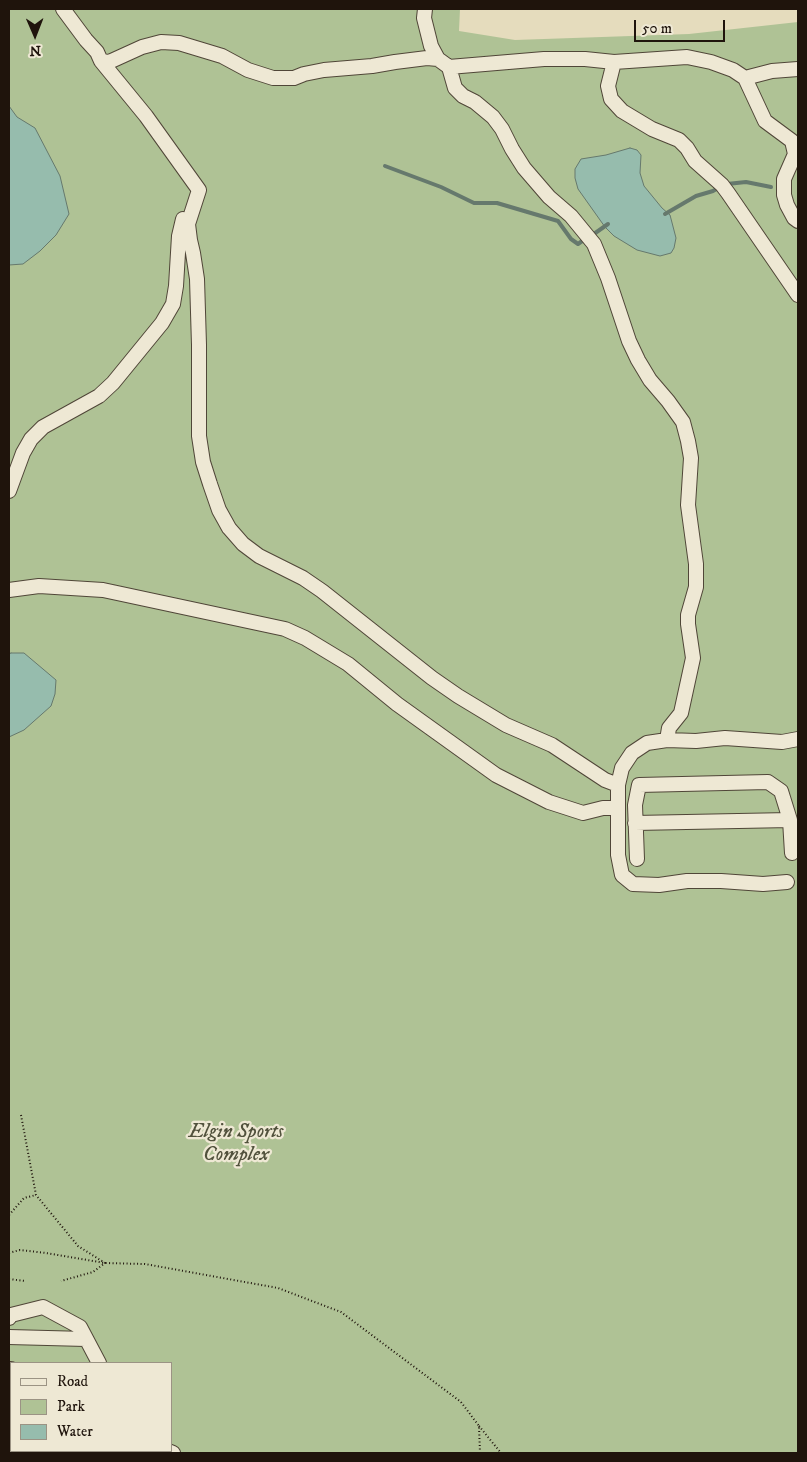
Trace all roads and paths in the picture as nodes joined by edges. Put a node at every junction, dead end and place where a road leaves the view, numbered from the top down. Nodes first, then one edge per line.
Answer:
1 (63, 9) edge
2 (425, 9) edge
3 (437, 53) junction
4 (121, 57) junction
5 (102, 61) junction
6 (614, 62) junction
7 (798, 69) edge
8 (114, 75) junction
9 (745, 78) junction
10 (194, 203) junction
11 (798, 221) edge
12 (798, 295) edge
13 (9, 491) edge
14 (9, 590) edge
15 (798, 739) edge
16 (667, 740) junction
17 (618, 785) junction
18 (618, 808) junction
19 (790, 820) junction
20 (636, 823) junction
21 (792, 853) dead end
22 (636, 859) dead end
23 (787, 882) dead end
24 (21, 1115) dead end
25 (36, 1195) junction
26 (9, 1215) edge
27 (9, 1253) edge
28 (105, 1263) junction
29 (9, 1279) edge
30 (25, 1281) dead end
31 (61, 1281) dead end
32 (9, 1318) edge
33 (9, 1337) edge
34 (86, 1339) junction
35 (98, 1362) edge
36 (479, 1426) junction
37 (480, 1453) edge
38 (501, 1453) edge

1 - 5 lane
2 - 3 lane
3 - 4 lane
3 - 6 lane
3 - 16 lane
4 - 5 lane
4 - 8 lane
5 - 8 lane
6 - 9 lane
6 - 12 lane
7 - 9 lane
8 - 10 lane
9 - 11 lane
10 - 13 lane
10 - 17 lane
14 - 18 lane
15 - 16 lane
16 - 17 lane
17 - 18 lane
18 - 23 lane
19 - 20 lane
19 - 20 lane
19 - 21 lane
20 - 22 lane
24 - 25 path
25 - 26 path
25 - 28 path
27 - 28 path
28 - 31 path
28 - 36 path
29 - 30 path
32 - 34 lane
33 - 34 lane
34 - 35 lane
36 - 37 path
36 - 38 path

